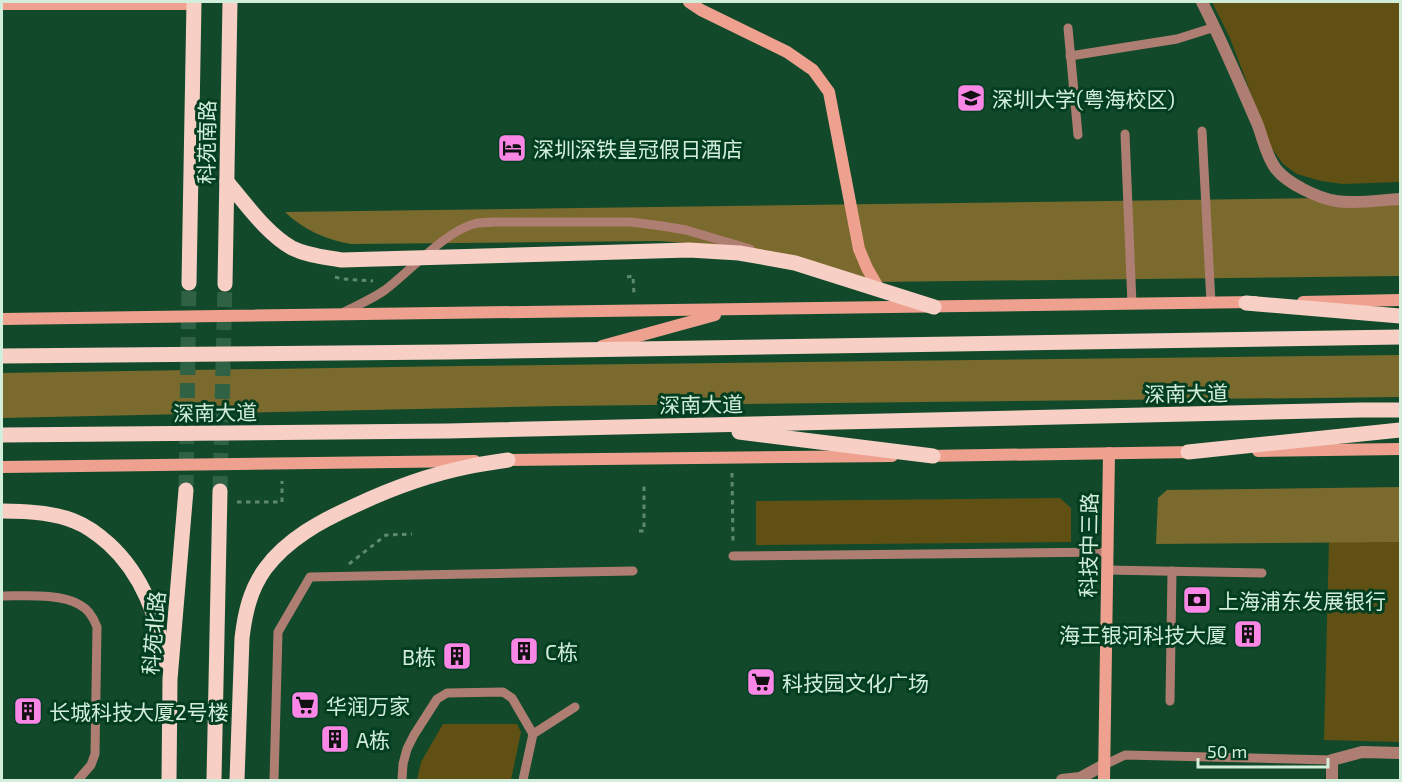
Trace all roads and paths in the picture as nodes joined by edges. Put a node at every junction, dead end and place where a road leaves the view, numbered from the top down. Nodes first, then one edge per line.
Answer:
1 (230, 2) edge
2 (689, 2) edge
3 (1202, 2) edge
4 (194, 3) edge
5 (2, 4) edge
6 (1215, 27) junction
7 (1068, 28) dead end
8 (1070, 56) junction
9 (1202, 130) dead end
10 (1125, 134) dead end
11 (1077, 135) dead end
12 (227, 182) junction
13 (1401, 199) edge
14 (795, 263) junction
15 (627, 277) dead end
16 (189, 284) tunnel mouth
17 (225, 284) tunnel mouth
18 (879, 289) junction
19 (634, 294) dead end
20 (1401, 300) edge
21 (1211, 303) junction
22 (1246, 303) junction
23 (1132, 304) junction
24 (934, 307) junction
25 (734, 309) junction
26 (338, 315) junction
27 (1401, 316) edge
28 (2, 319) edge
29 (1401, 337) edge
30 (588, 350) junction
31 (2, 356) edge
32 (1401, 410) edge
33 (686, 425) junction
34 (1401, 430) edge
35 (2, 435) edge
36 (1401, 449) edge
37 (1188, 452) junction
38 (1109, 453) junction
39 (933, 456) junction
40 (732, 459) junction
41 (508, 460) junction
42 (2, 466) edge
43 (282, 481) dead end
44 (644, 484) dead end
45 (186, 490) tunnel mouth
46 (220, 491) tunnel mouth
47 (237, 502) dead end
48 (2, 511) edge
49 (639, 531) dead end
50 (412, 534) dead end
51 (1108, 552) junction
52 (733, 556) joint
53 (1107, 570) junction
54 (633, 571) dead end
55 (1172, 571) junction
56 (1262, 573) dead end
57 (333, 576) junction
58 (2, 596) edge
59 (170, 678) junction
60 (1170, 701) dead end
61 (575, 707) dead end
62 (533, 734) junction
63 (1401, 753) edge
64 (1332, 760) junction
65 (1104, 765) junction
66 (78, 780) edge
67 (169, 780) edge
68 (214, 780) edge
69 (237, 780) edge
70 (274, 780) edge
71 (402, 780) edge
72 (523, 780) edge
73 (1062, 780) edge
74 (1104, 780) edge
75 (1332, 780) edge

1 - 12 main road, 科苑南路
2 - 18 main road
3 - 6 street
4 - 5 main road
4 - 16 main road, 科苑南路
6 - 8 lane
6 - 13 street
7 - 8 lane
8 - 11 lane
9 - 21 lane
10 - 23 lane
12 - 14 main road
12 - 17 main road, 科苑南路
14 - 18 main road
14 - 26 lane
15 - 19 path
18 - 24 main road
20 - 22 main road
21 - 22 main road
21 - 23 main road
22 - 27 main road
23 - 24 main road
24 - 25 main road
25 - 26 main road
25 - 30 main road
26 - 28 main road
29 - 30 main road
30 - 31 main road
32 - 33 main road, 深南大道
33 - 35 main road, 深南大道
33 - 39 main road
34 - 37 main road
36 - 37 main road
37 - 38 main road
38 - 39 main road
38 - 51 main road, 科技中三路
39 - 40 main road
40 - 41 main road
40 - 52 path
41 - 42 main road
41 - 69 main road
43 - 47 path
44 - 49 path
45 - 59 main road, 科苑北路
46 - 68 main road
48 - 59 main road
50 - 57 path
51 - 52 lane
51 - 53 main road, 科技中三路
53 - 55 lane
53 - 65 main road, 科技中三路
54 - 57 lane
55 - 56 lane
55 - 60 lane
57 - 70 lane
58 - 66 lane
59 - 67 main road, 科苑北路
61 - 62 lane
62 - 71 lane
62 - 72 lane
63 - 64 street
64 - 65 lane
64 - 75 street
65 - 73 street
65 - 74 main road, 科技中三路

